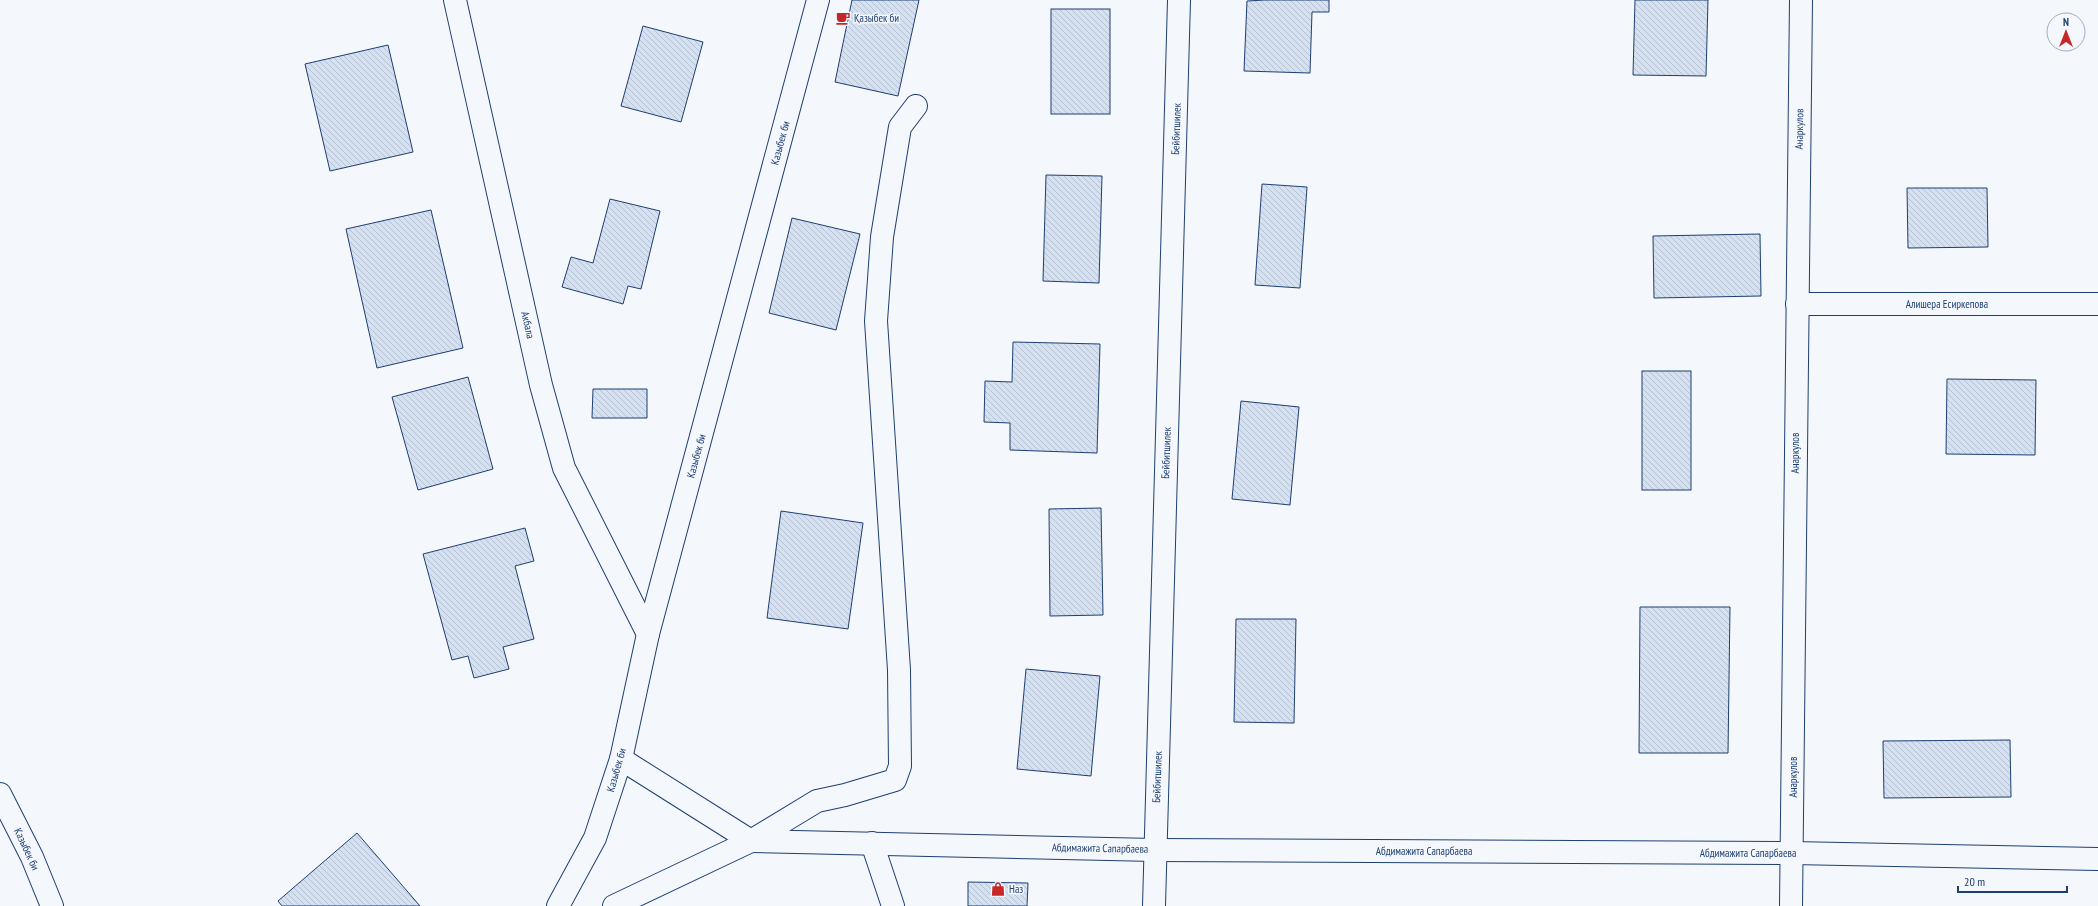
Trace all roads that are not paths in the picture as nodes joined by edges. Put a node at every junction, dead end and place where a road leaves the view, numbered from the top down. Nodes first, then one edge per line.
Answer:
1 (455, 0) edge
2 (818, 0) edge
3 (1180, 0) edge
4 (1801, 0) edge
5 (916, 106) dead end
6 (1797, 304) junction
7 (2098, 304) edge
8 (648, 634) junction
9 (620, 759) junction
10 (0, 794) edge
11 (751, 841) junction
12 (872, 843) junction
13 (1155, 850) junction
14 (1792, 853) junction
15 (2098, 858) edge
16 (627, 903) edge
17 (52, 906) edge
18 (558, 906) edge
19 (893, 906) edge
20 (1154, 906) edge
21 (1791, 906) edge

1 - 8 street, Акбала
2 - 8 street, Казыбек би
3 - 13 street, Бейбитшилек
4 - 6 street, Анаркулов
5 - 11 street
6 - 7 street, Алишера Есиркепова
6 - 14 street, Анаркулов
8 - 9 street, Казыбек би
9 - 11 street
9 - 18 street, Казыбек би
10 - 17 street, Казыбек би
11 - 12 street, Абдимажита Сапарбаева
11 - 16 street
12 - 13 street, Абдимажита Сапарбаева
12 - 19 street
13 - 14 street, Абдимажита Сапарбаева
13 - 20 street, Бейбитшилек
14 - 15 street, Абдимажита Сапарбаева
14 - 21 street, Анаркулов

